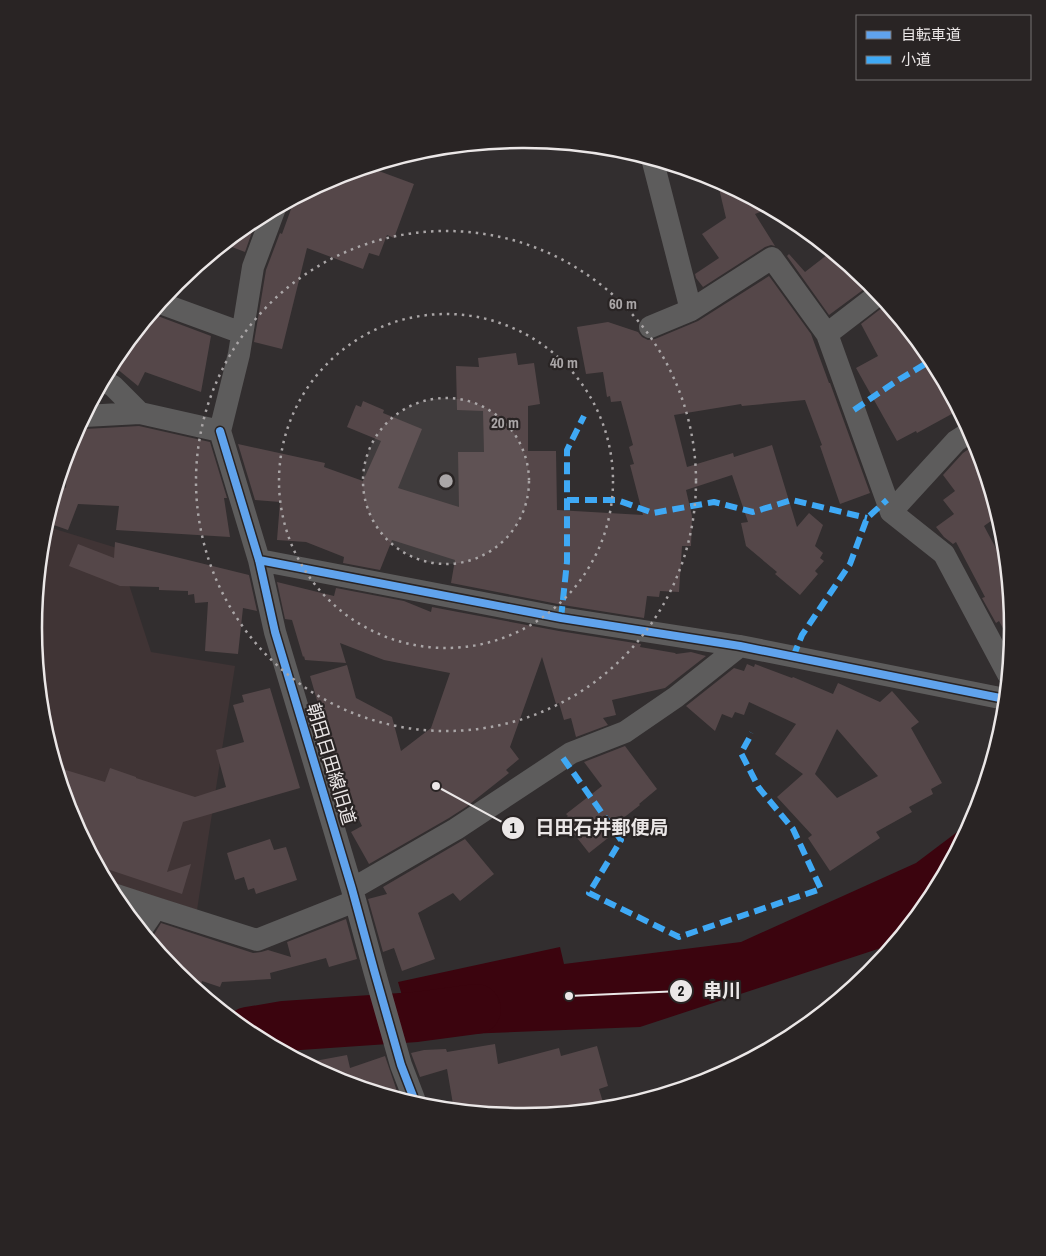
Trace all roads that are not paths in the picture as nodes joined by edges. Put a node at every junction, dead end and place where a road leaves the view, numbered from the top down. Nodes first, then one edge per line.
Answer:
1 (654, 166) edge
2 (271, 219) edge
3 (873, 299) edge
4 (167, 306) edge
5 (691, 310) junction
6 (650, 327) dead end
7 (242, 333) junction
8 (827, 334) junction
9 (109, 384) edge
10 (140, 413) junction
11 (92, 416) edge
12 (220, 430) junction
13 (963, 436) edge
14 (891, 512) junction
15 (259, 560) junction
16 (740, 646) junction
17 (1002, 662) edge
18 (998, 698) edge
19 (354, 895) junction
20 (125, 898) edge
21 (156, 908) junction
22 (145, 924) edge
23 (413, 1095) edge

1 - 5 street
2 - 7 street
3 - 8 street
4 - 7 street
5 - 6 street
5 - 8 street
7 - 12 street
8 - 14 street
9 - 10 street
10 - 11 street
10 - 12 street
12 - 15 street, 朝田日田線旧道
13 - 14 street
14 - 17 street
15 - 16 street
15 - 19 street, 朝田日田線旧道
16 - 18 street
16 - 19 street
19 - 21 street
19 - 23 street, 朝田日田線旧道
20 - 21 street
21 - 22 street

